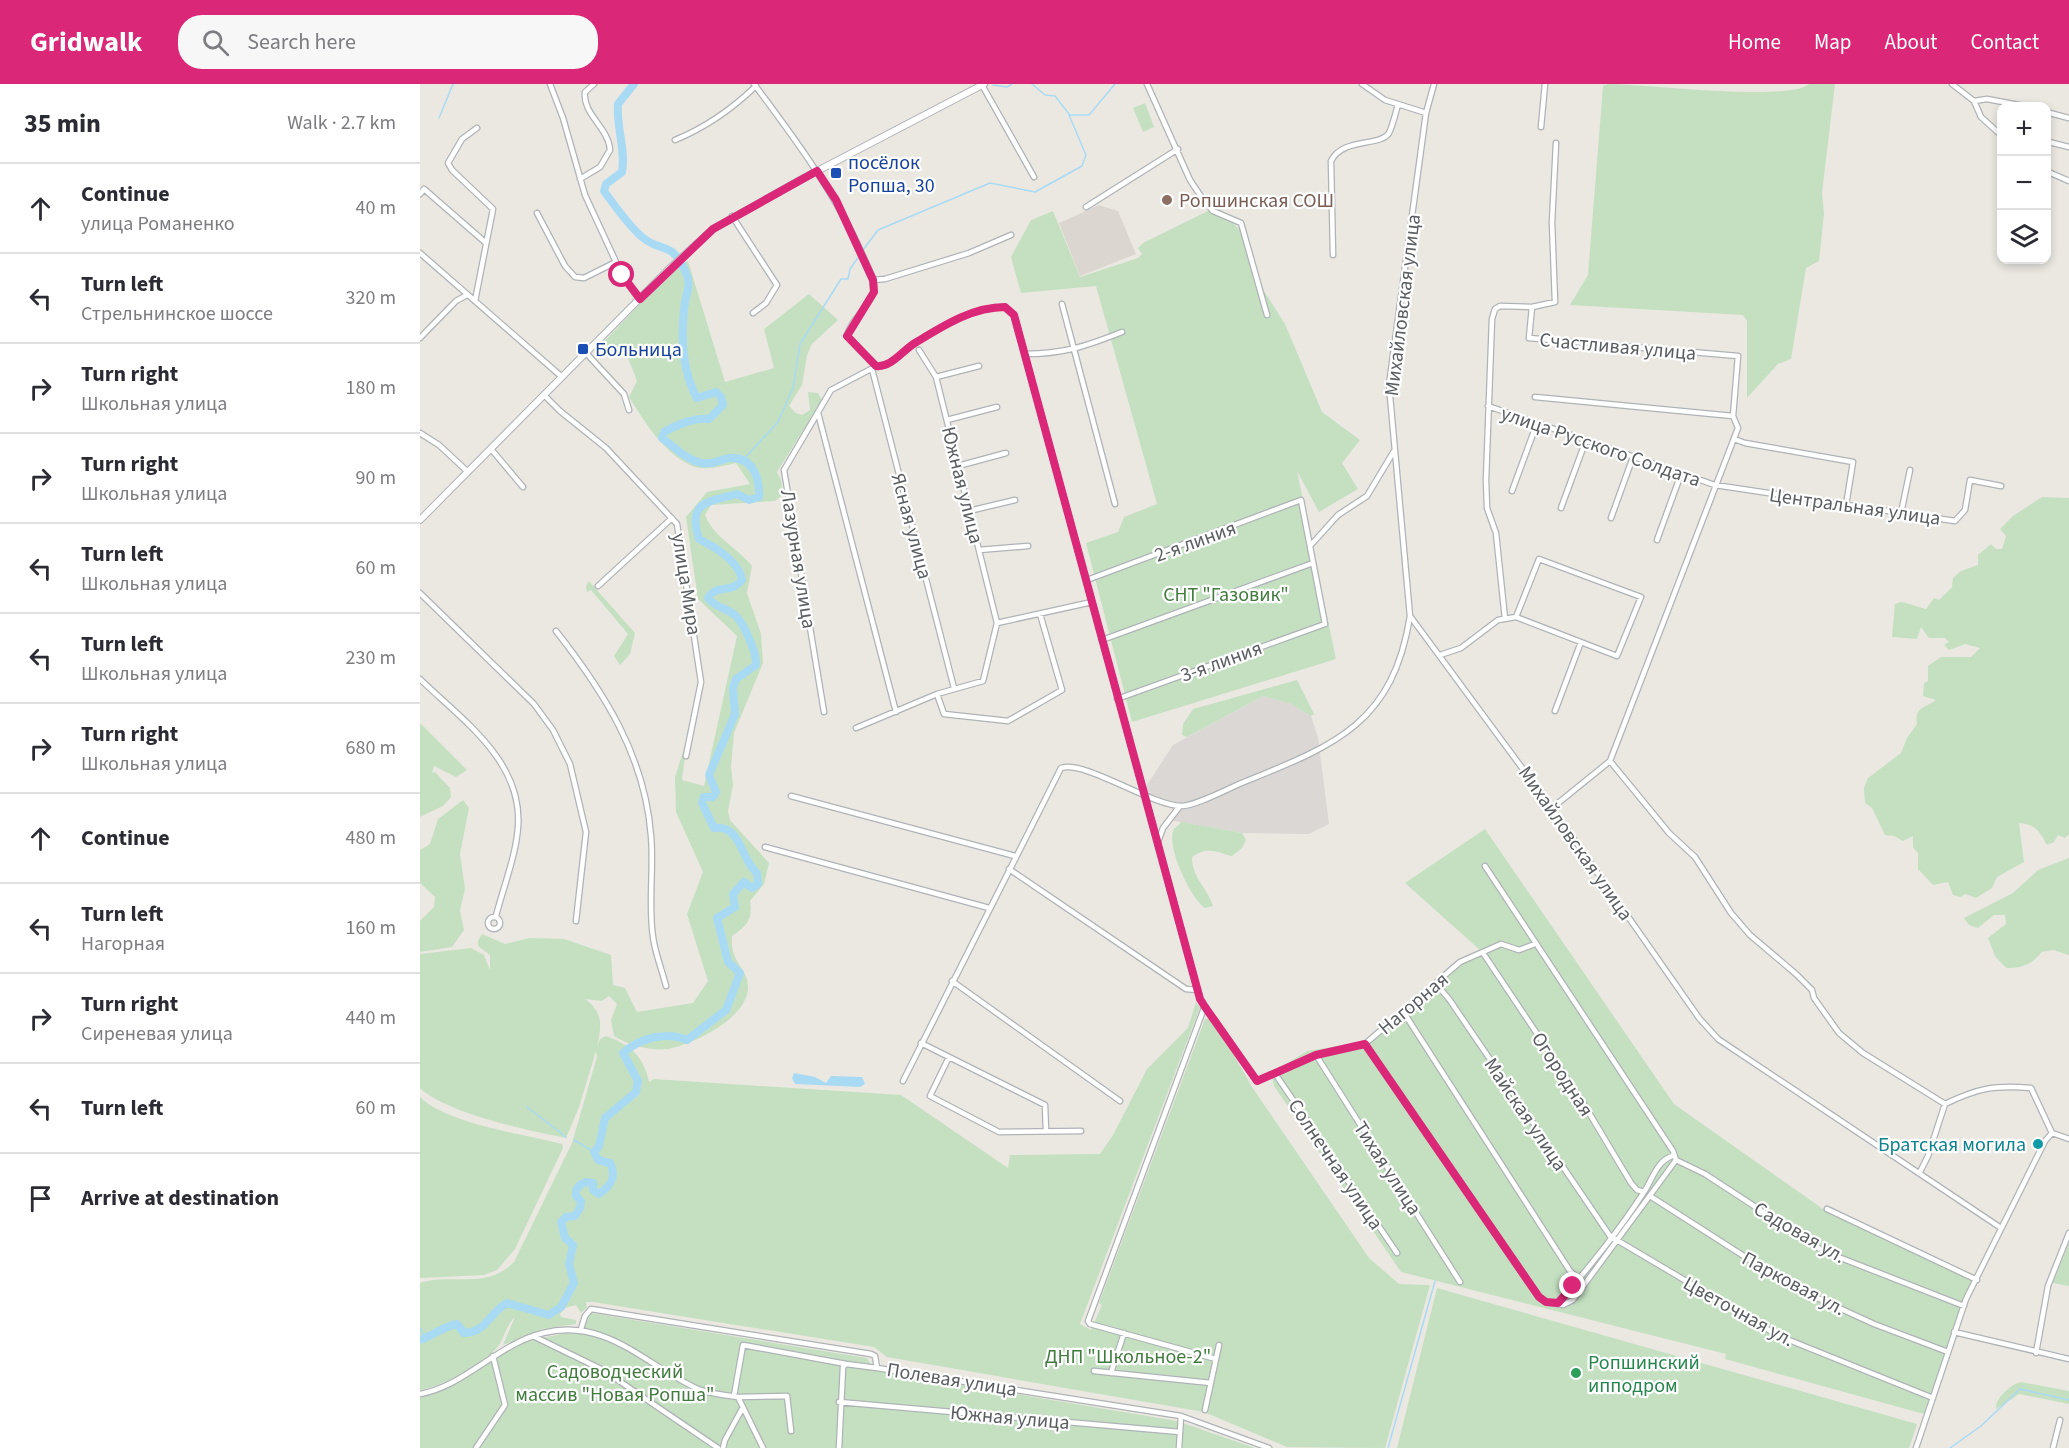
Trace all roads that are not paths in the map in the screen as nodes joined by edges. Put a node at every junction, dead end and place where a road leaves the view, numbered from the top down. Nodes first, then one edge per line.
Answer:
1 (550, 84) edge
2 (594, 84) edge
3 (1147, 84) edge
4 (1362, 84) edge
5 (1434, 84) edge
6 (1545, 84) edge
7 (1952, 84) edge
8 (755, 85) edge
9 (983, 85) edge
10 (1974, 101) junction
11 (2003, 102) edge
12 (1398, 105) junction
13 (1426, 113) junction
14 (2051, 113) edge
15 (2069, 118) edge
16 (1541, 127) dead end
17 (477, 128) dead end
18 (1997, 132) edge
19 (675, 140) dead end
20 (2051, 142) edge
21 (1556, 143) dead end
22 (2069, 147) edge
23 (1178, 150) junction
24 (817, 171) junction
25 (2051, 173) edge
26 (1034, 177) dead end
27 (580, 179) junction
28 (2069, 181) edge
29 (420, 194) edge
30 (1086, 207) dead end
31 (537, 213) dead end
32 (732, 216) junction
33 (1011, 235) dead end
34 (486, 243) junction
35 (420, 253) edge
36 (1333, 255) dead end
37 (616, 261) junction
38 (873, 280) junction
39 (467, 295) junction
40 (640, 299) junction
41 (475, 301) junction
42 (1062, 304) dead end
43 (1532, 307) junction
44 (753, 313) dead end
45 (1267, 315) dead end
46 (1122, 332) dead end
47 (420, 338) edge
48 (1074, 350) junction
49 (919, 351) dead end
50 (586, 353) junction
51 (1025, 354) junction
52 (979, 366) dead end
53 (874, 367) junction
54 (562, 377) junction
55 (936, 377) junction
56 (544, 395) junction
57 (1535, 397) dead end
58 (1488, 406) junction
59 (997, 407) dead end
60 (629, 410) dead end
61 (818, 413) junction
62 (1733, 416) junction
63 (947, 420) junction
64 (1537, 423) junction
65 (420, 433) edge
66 (1734, 439) junction
67 (1586, 440) junction
68 (490, 449) junction
69 (1394, 450) junction
70 (1006, 453) dead end
71 (1633, 457) junction
72 (958, 466) junction
73 (1910, 470) dead end
74 (468, 472) junction
75 (1681, 474) junction
76 (1715, 485) junction
77 (2001, 486) dead end
78 (523, 487) dead end
79 (1512, 491) dead end
80 (1016, 500) dead end
81 (1115, 504) dead end
82 (1846, 505) junction
83 (1561, 508) dead end
84 (969, 511) junction
85 (1901, 513) junction
86 (672, 518) junction
87 (1611, 518) dead end
88 (420, 520) edge
89 (1657, 540) dead end
90 (1028, 546) dead end
91 (1310, 546) junction
92 (979, 550) junction
93 (1313, 563) junction
94 (1087, 580) junction
95 (598, 586) dead end
96 (420, 593) edge
97 (1092, 602) junction
98 (1040, 614) junction
99 (1410, 616) junction
100 (1516, 618) junction
101 (1505, 619) junction
102 (997, 623) junction
103 (556, 631) dead end
104 (1102, 640) junction
105 (1581, 642) junction
106 (1440, 655) junction
107 (420, 679) edge
108 (954, 688) junction
109 (937, 694) junction
110 (1117, 699) junction
111 (1555, 711) dead end
112 (824, 712) dead end
113 (896, 712) junction
114 (856, 728) dead end
115 (686, 756) dead end
116 (1610, 761) junction
117 (1144, 794) junction
118 (791, 796) dead end
119 (1180, 806) junction
120 (1552, 808) junction
121 (1157, 842) junction
122 (765, 847) dead end
123 (1015, 856) junction
124 (1485, 866) dead end
125 (1009, 869) junction
126 (989, 908) junction
127 (496, 916) dead end
128 (576, 921) dead end
129 (1535, 944) junction
130 (1483, 953) junction
131 (952, 981) junction
132 (1436, 984) junction
133 (666, 986) dead end
134 (1198, 990) junction
135 (1205, 1007) junction
136 (1401, 1012) junction
137 (921, 1043) junction
138 (1365, 1044) junction
139 (1316, 1055) junction
140 (949, 1057) junction
141 (1276, 1075) junction
142 (903, 1081) dead end
143 (1257, 1081) joint
144 (1120, 1101) dead end
145 (1945, 1104) junction
146 (1046, 1131) junction
147 (1081, 1131) dead end
148 (2052, 1133) junction
149 (2069, 1139) edge
150 (1674, 1158) junction
151 (1920, 1172) junction
152 (1644, 1192) junction
153 (1650, 1196) junction
154 (1827, 1209) dead end
155 (2001, 1228) junction
156 (2069, 1233) edge
157 (1610, 1236) junction
158 (1618, 1241) junction
159 (1397, 1253) dead end
160 (1579, 1279) junction
161 (1977, 1280) junction
162 (1460, 1282) dead end
163 (1558, 1303) junction
164 (1964, 1306) junction
165 (581, 1329) junction
166 (1954, 1332) junction
167 (1124, 1333) junction
168 (533, 1336) junction
169 (1219, 1344) dead end
170 (1948, 1352) junction
171 (2036, 1353) junction
172 (493, 1356) junction
173 (1216, 1359) junction
174 (2069, 1359) edge
175 (846, 1364) junction
176 (877, 1368) junction
177 (1094, 1371) dead end
178 (1111, 1373) junction
179 (1211, 1383) junction
180 (420, 1394) edge
181 (736, 1396) junction
182 (1933, 1398) junction
183 (839, 1402) junction
184 (742, 1409) junction
185 (1205, 1410) dead end
186 (1181, 1416) junction
187 (2060, 1420) dead end
188 (791, 1431) dead end
189 (1180, 1432) junction
190 (1250, 1440) junction
191 (476, 1448) edge
192 (718, 1448) edge
193 (723, 1448) edge
194 (763, 1448) edge
195 (839, 1448) edge
196 (1179, 1448) edge
197 (1250, 1448) edge
198 (1269, 1448) edge
199 (1916, 1448) edge
200 (2054, 1448) edge

1 - 27 street
2 - 27 street
3 - 23 street
4 - 12 street
5 - 13 street, Михайловская улица
6 - 16 street
7 - 10 street
8 - 19 street
8 - 24 street
9 - 24 main road
9 - 26 street
10 - 11 street
10 - 18 street
12 - 13 street
12 - 36 street
13 - 69 street, Михайловская улица
14 - 15 street
17 - 34 street
20 - 22 street
21 - 43 street
23 - 30 street
23 - 45 street
24 - 32 main road
24 - 38 street
25 - 28 street
27 - 37 street
29 - 34 street
31 - 37 street
32 - 40 main road
32 - 44 street
33 - 38 street
34 - 41 street
35 - 39 street
37 - 40 street
38 - 53 street
39 - 41 street
39 - 47 street
40 - 50 main road
41 - 54 street
42 - 48 street
43 - 58 street
43 - 62 street, Счастливая улица
46 - 48 street
48 - 51 street
48 - 81 street
49 - 55 street, Южная улица
50 - 54 main road
50 - 60 street
51 - 53 street, Лазурная улица
51 - 94 street, Лазурная улица
52 - 55 street
53 - 61 street, Лазурная улица
53 - 108 street, Ясная улица
54 - 56 main road
55 - 63 street, Южная улица
56 - 68 main road
56 - 86 street, улица Мира
57 - 62 street
58 - 64 street, улица Русского Солдата
58 - 101 street
59 - 63 street
61 - 112 street, Лазурная улица
61 - 113 street
62 - 66 street
63 - 72 street, Южная улица
64 - 67 street, улица Русского Солдата
64 - 79 street
65 - 74 street
66 - 76 street
66 - 82 street
67 - 71 street, улица Русского Солдата
67 - 83 street
68 - 74 main road
68 - 78 street
69 - 91 street
69 - 99 street, Михайловская улица
70 - 72 street
71 - 75 street, улица Русского Солдата
71 - 87 street
72 - 84 street, Южная улица
73 - 85 street
74 - 88 main road
75 - 76 street, улица Русского Солдата
75 - 89 street
76 - 82 street, Центральная улица
76 - 116 street
77 - 85 street, Центральная улица
80 - 84 street
82 - 85 street, Центральная улица
84 - 92 street, Южная улица
86 - 95 street
86 - 115 street, улица Мира
90 - 92 street
91 - 93 street
91 - 94 street, 2-я линия
92 - 102 street, Южная улица
93 - 104 street
93 - 110 street, 3-я линия
94 - 97 street, Лазурная улица
96 - 128 street
97 - 98 street
97 - 104 street, Лазурная улица
98 - 102 street
98 - 109 street
99 - 106 street, Михайловская улица
99 - 119 street
100 - 101 street
100 - 105 street
100 - 105 street
101 - 106 street
102 - 108 street
103 - 133 street
104 - 110 street, Лазурная улица
105 - 111 street
106 - 120 street, Михайловская улица
107 - 127 street
108 - 109 street
109 - 113 street
110 - 117 street, Лазурная улица
113 - 114 street
116 - 120 street
116 - 145 street
117 - 119 street
117 - 121 street, Лазурная улица
117 - 123 street
118 - 123 street
119 - 121 street
120 - 151 street, Михайловская улица
121 - 134 street, Лазурная улица
122 - 126 street
123 - 125 street
124 - 129 street
125 - 126 street
125 - 134 street
126 - 131 street
129 - 130 street, Нагорная
129 - 150 street
130 - 132 street, Нагорная
130 - 152 street, Огородная
131 - 137 street
131 - 144 street
132 - 136 street, Нагорная
132 - 157 street, Майская улица
134 - 135 street, Лазурная улица
135 - 143 street, Лазурная улица
135 - 167 street
136 - 138 street, Нагорная
136 - 160 street
137 - 140 street
137 - 142 street
138 - 139 street, Нагорная
138 - 163 street
139 - 141 street, Нагорная
139 - 162 street, Тихая улица
140 - 146 street
140 - 146 street
141 - 143 street, Нагорная
141 - 159 street, Солнечная улица
145 - 148 street
145 - 151 street
146 - 147 street
148 - 149 street
148 - 155 street
150 - 152 street
150 - 153 street
150 - 164 street, Садовая ул.
151 - 155 street, Михайловская улица
152 - 157 street
153 - 158 street
153 - 170 street, Парковая ул.
154 - 161 street
155 - 161 street
156 - 171 street
157 - 158 street, Майская улица
157 - 160 street
158 - 163 street
158 - 182 street, Цветочная ул.
160 - 163 street
161 - 164 street
164 - 166 street
165 - 168 street
165 - 176 street, Полевая улица
165 - 181 street
166 - 170 street
166 - 171 street
167 - 173 street
167 - 178 street
168 - 172 street
168 - 192 street
169 - 173 street
170 - 182 street
171 - 174 street
172 - 180 street
172 - 191 street
173 - 179 street
175 - 176 street
175 - 181 street
175 - 183 street
176 - 186 street, Полевая улица
177 - 178 street
178 - 179 street
179 - 185 street
181 - 184 street
181 - 188 street
182 - 199 street
183 - 189 street, Южная улица
183 - 195 street
184 - 193 street
184 - 194 street
186 - 189 street
186 - 190 street, Полевая улица
187 - 200 street
189 - 196 street
190 - 197 street
190 - 198 street, Полевая улица

